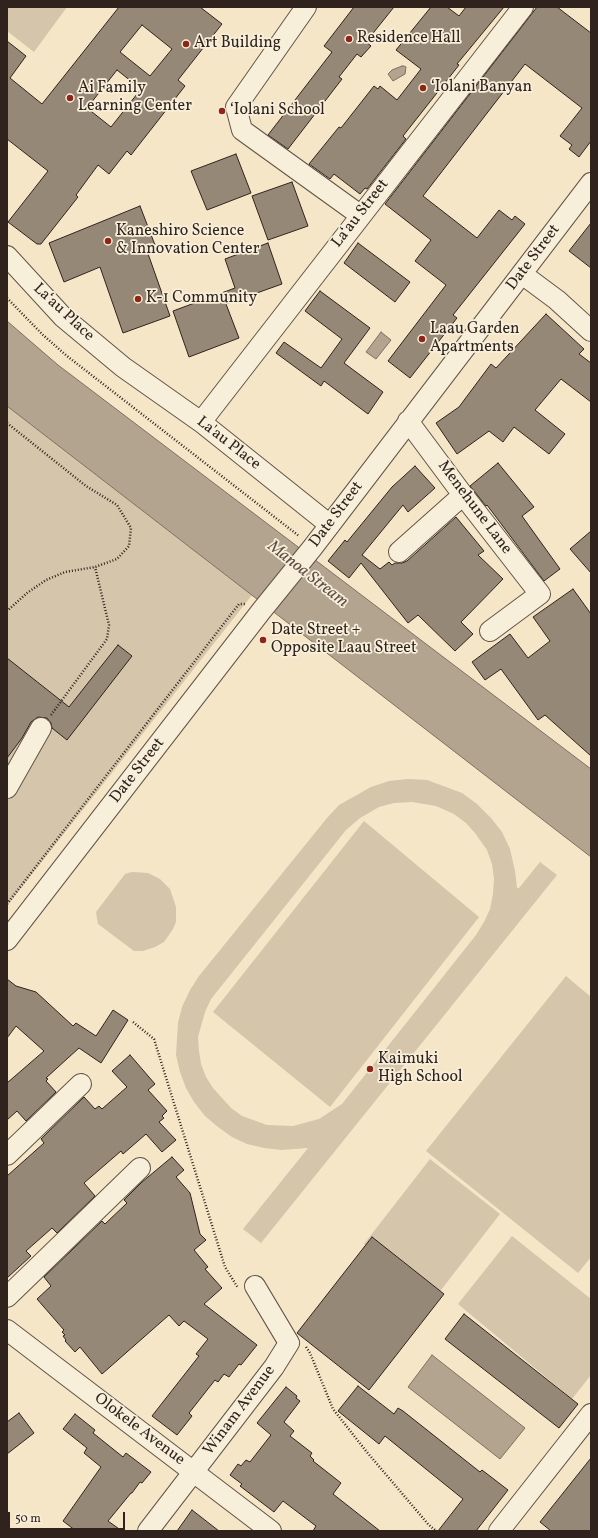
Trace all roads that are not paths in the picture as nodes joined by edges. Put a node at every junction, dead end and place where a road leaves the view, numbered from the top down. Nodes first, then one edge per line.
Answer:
1 (306, 7) edge
2 (523, 7) edge
3 (591, 183) edge
4 (360, 215) junction
5 (7, 256) edge
6 (522, 274) junction
7 (591, 331) edge
8 (123, 367) joint
9 (408, 421) junction
10 (201, 422) junction
11 (463, 495) junction
12 (330, 525) junction
13 (399, 552) dead end
14 (490, 631) dead end
15 (41, 728) road end
16 (7, 788) edge
17 (7, 940) edge
18 (81, 1084) dead end
19 (7, 1155) edge
20 (140, 1168) dead end
21 (247, 1288) road end
22 (7, 1297) edge
23 (7, 1330) edge
24 (591, 1414) edge
25 (194, 1472) junction
26 (148, 1531) edge
27 (271, 1531) edge
28 (499, 1531) edge

1 - 4 street
2 - 4 street, Laʻau Street
3 - 6 street, Date Street
4 - 10 street, Laʻau Street
5 - 8 street, Laʻau Place
6 - 7 street
6 - 9 street, Date Street
8 - 10 street, La'au Place
9 - 11 street, Menehune Lane
9 - 12 street, Date Street
10 - 12 street, La'au Place
11 - 13 street
11 - 14 street, Menehune Lane
12 - 17 street, Date Street
15 - 16 street
18 - 19 street
20 - 22 street
21 - 25 street, Winam Avenue
23 - 25 street, Olokele Avenue
24 - 28 street
25 - 26 street, Winam Avenue
25 - 27 street, Olokele Avenue

